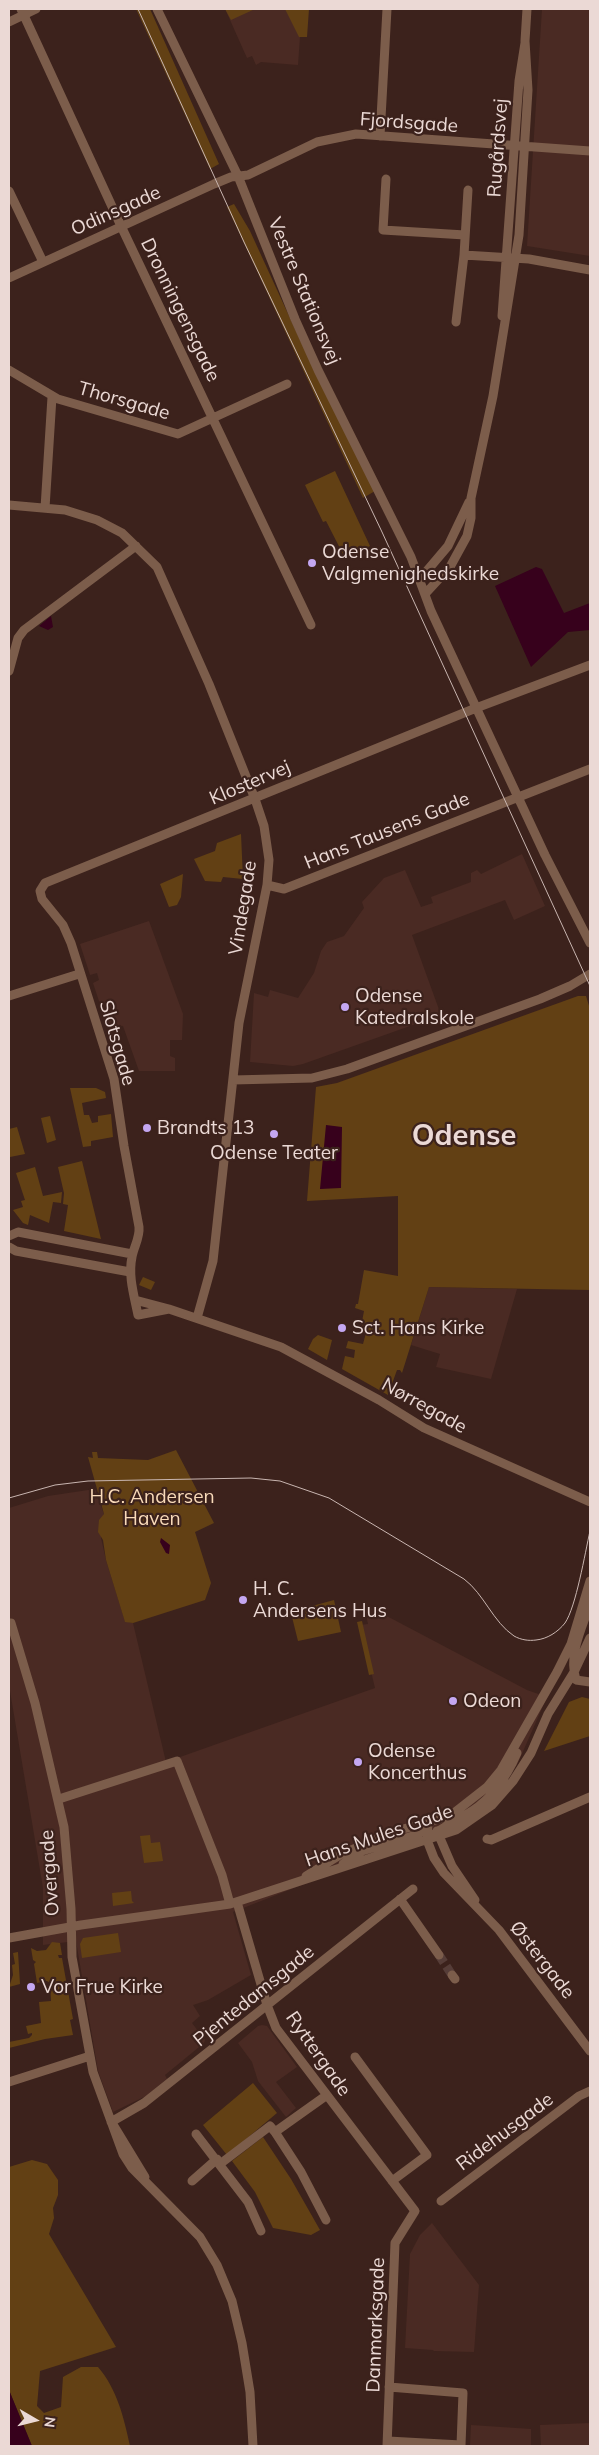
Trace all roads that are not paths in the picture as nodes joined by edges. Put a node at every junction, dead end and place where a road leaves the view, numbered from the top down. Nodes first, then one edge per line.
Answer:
1 (36, 9) edge
2 (157, 9) edge
3 (387, 9) edge
4 (527, 9) edge
5 (23, 12) edge
6 (9, 22) edge
7 (525, 41) junction
8 (380, 136) junction
9 (514, 146) junction
10 (525, 147) junction
11 (590, 151) edge
12 (238, 176) junction
13 (386, 179) dead end
14 (468, 190) dead end
15 (9, 192) edge
16 (121, 226) junction
17 (465, 235) junction
18 (464, 255) junction
19 (505, 257) junction
20 (516, 258) junction
21 (42, 262) junction
22 (590, 270) edge
23 (9, 278) edge
24 (456, 322) dead end
25 (500, 349) junction
26 (9, 370) edge
27 (287, 384) dead end
28 (52, 397) junction
29 (214, 419) junction
30 (471, 498) junction
31 (9, 505) edge
32 (45, 508) junction
33 (136, 546) junction
34 (423, 586) junction
35 (311, 625) dead end
36 (590, 665) edge
37 (9, 671) edge
38 (476, 708) junction
39 (590, 769) edge
40 (518, 796) junction
41 (255, 799) junction
42 (267, 885) junction
43 (40, 891) joint
44 (590, 943) edge
45 (79, 974) junction
46 (590, 974) edge
47 (9, 996) edge
48 (233, 1080) junction
49 (9, 1236) edge
50 (9, 1247) edge
51 (132, 1254) junction
52 (130, 1272) junction
53 (135, 1300) junction
54 (169, 1308) junction
55 (198, 1318) junction
56 (590, 1502) edge
57 (590, 1582) edge
58 (590, 1587) edge
59 (590, 1604) edge
60 (10, 1623) edge
61 (590, 1643) edge
62 (579, 1663) edge
63 (557, 1672) junction
64 (590, 1682) edge
65 (530, 1723) junction
66 (590, 1797) edge
67 (59, 1799) junction
68 (428, 1822) junction
69 (438, 1834) junction
70 (487, 1839) dead end
71 (427, 1840) junction
72 (330, 1872) junction
73 (296, 1882) junction
74 (413, 1889) dead end
75 (400, 1899) junction
76 (233, 1903) junction
77 (483, 1915) junction
78 (70, 1927) junction
79 (9, 1938) edge
80 (439, 1955) tunnel mouth
81 (267, 2006) junction
82 (590, 2051) edge
83 (90, 2056) junction
84 (356, 2057) dead end
85 (9, 2082) edge
86 (590, 2091) edge
87 (327, 2095) junction
88 (111, 2122) junction
89 (275, 2132) junction
90 (196, 2134) dead end
91 (218, 2162) junction
92 (192, 2181) dead end
93 (392, 2181) junction
94 (441, 2201) dead end
95 (415, 2211) joint
96 (326, 2220) dead end
97 (261, 2231) dead end
98 (389, 2387) junction
99 (388, 2443) edge
100 (253, 2446) edge

1 - 5 street
2 - 12 street, Vestre Stationsvej
3 - 8 street
4 - 7 street, Rugårdsvej
5 - 6 street
5 - 16 street, Dronningensgade
7 - 9 street, Rugårdsvej
7 - 10 street, Rugårdsvej
8 - 9 street, Fjordsgade
8 - 12 street, Fjordsgade
9 - 10 street, Fjordsgade
9 - 19 street, Rugårdsvej
10 - 11 street, Rugårdsvej
10 - 20 street, Rugårdsvej
12 - 16 street, Odinsgade
12 - 34 street, Vestre Stationsvej
13 - 17 street
14 - 17 street, Rugårdsvej
15 - 21 street
16 - 21 street, Odinsgade
16 - 29 street, Dronningensgade
17 - 18 street, Rugårdsvej
18 - 19 street
18 - 24 street, Rugårdsvej
19 - 20 street
19 - 25 street, Rugårdsvej
20 - 22 street
20 - 25 street, Rugårdsvej
21 - 23 street, Odinsgade
25 - 30 street, Rugårdsvej
26 - 28 street, Thorsgade
27 - 29 street, Thorsgade
28 - 29 street, Thorsgade
28 - 32 street
29 - 35 street, Dronningensgade
30 - 34 street, Rugårdsvej
30 - 34 street, Rugårdsvej
31 - 32 street, Vindegade
32 - 33 street, Vindegade
33 - 37 street
33 - 41 street, Vindegade
34 - 38 street, Vestre Stationsvej
36 - 38 street, Klostervej
38 - 40 street, Vestre Stationsvej
38 - 41 street, Klostervej
39 - 40 street, Hans Tausens Gade
40 - 42 street, Hans Tausens Gade
40 - 44 street, Vestre Stationsvej
41 - 42 street, Vindegade
41 - 43 street, Klostervej
42 - 48 street, Vindegade
43 - 45 street, Slotsgade
45 - 47 street
45 - 51 street, Slotsgade
46 - 48 street
48 - 55 street, Vindegade
49 - 51 street
50 - 52 street
51 - 52 street, Slotsgade
52 - 53 street, Slotsgade
53 - 54 street, Nørregade
53 - 54 street
54 - 55 street, Nørregade
55 - 56 street, Nørregade
57 - 58 street
57 - 63 street, Hans Mules Gade
59 - 62 street
60 - 67 street, Overgade
61 - 62 street
62 - 63 street
62 - 64 street
62 - 69 street, Hans Mules Gade
63 - 65 street, Hans Mules Gade
65 - 68 street, Hans Mules Gade
65 - 69 street
66 - 70 street
67 - 76 street, Ryttergade
67 - 78 street, Overgade
68 - 69 street, Østergade
68 - 71 street, Østergade
68 - 72 street
68 - 73 street, Hans Mules Gade
69 - 71 street, Hans Mules Gade
69 - 77 street, Østergade
71 - 72 street, Hans Mules Gade
71 - 77 street, Østergade
72 - 73 street, Hans Mules Gade
73 - 76 street, Hans Mules Gade
74 - 75 street, Pjentedamsgade
75 - 80 street
75 - 81 street, Pjentedamsgade
76 - 78 street, Hans Mules Gade
76 - 81 street, Ryttergade
77 - 82 street, Østergade
78 - 79 street, Hans Mules Gade
78 - 83 street, Overgade
81 - 87 street, Ryttergade
81 - 88 street, Pjentedamsgade
83 - 85 street
83 - 88 street, Overgade
84 - 93 street, Ryttergade
86 - 94 street, Ridehusgade
87 - 89 street
87 - 93 street, Ryttergade
88 - 100 street, Overgade
89 - 91 street
89 - 96 street
90 - 91 street
91 - 92 street
91 - 97 street
93 - 95 street, Ryttergade
95 - 98 street, Danmarksgade
98 - 99 street, Danmarksgade
98 - 99 street

